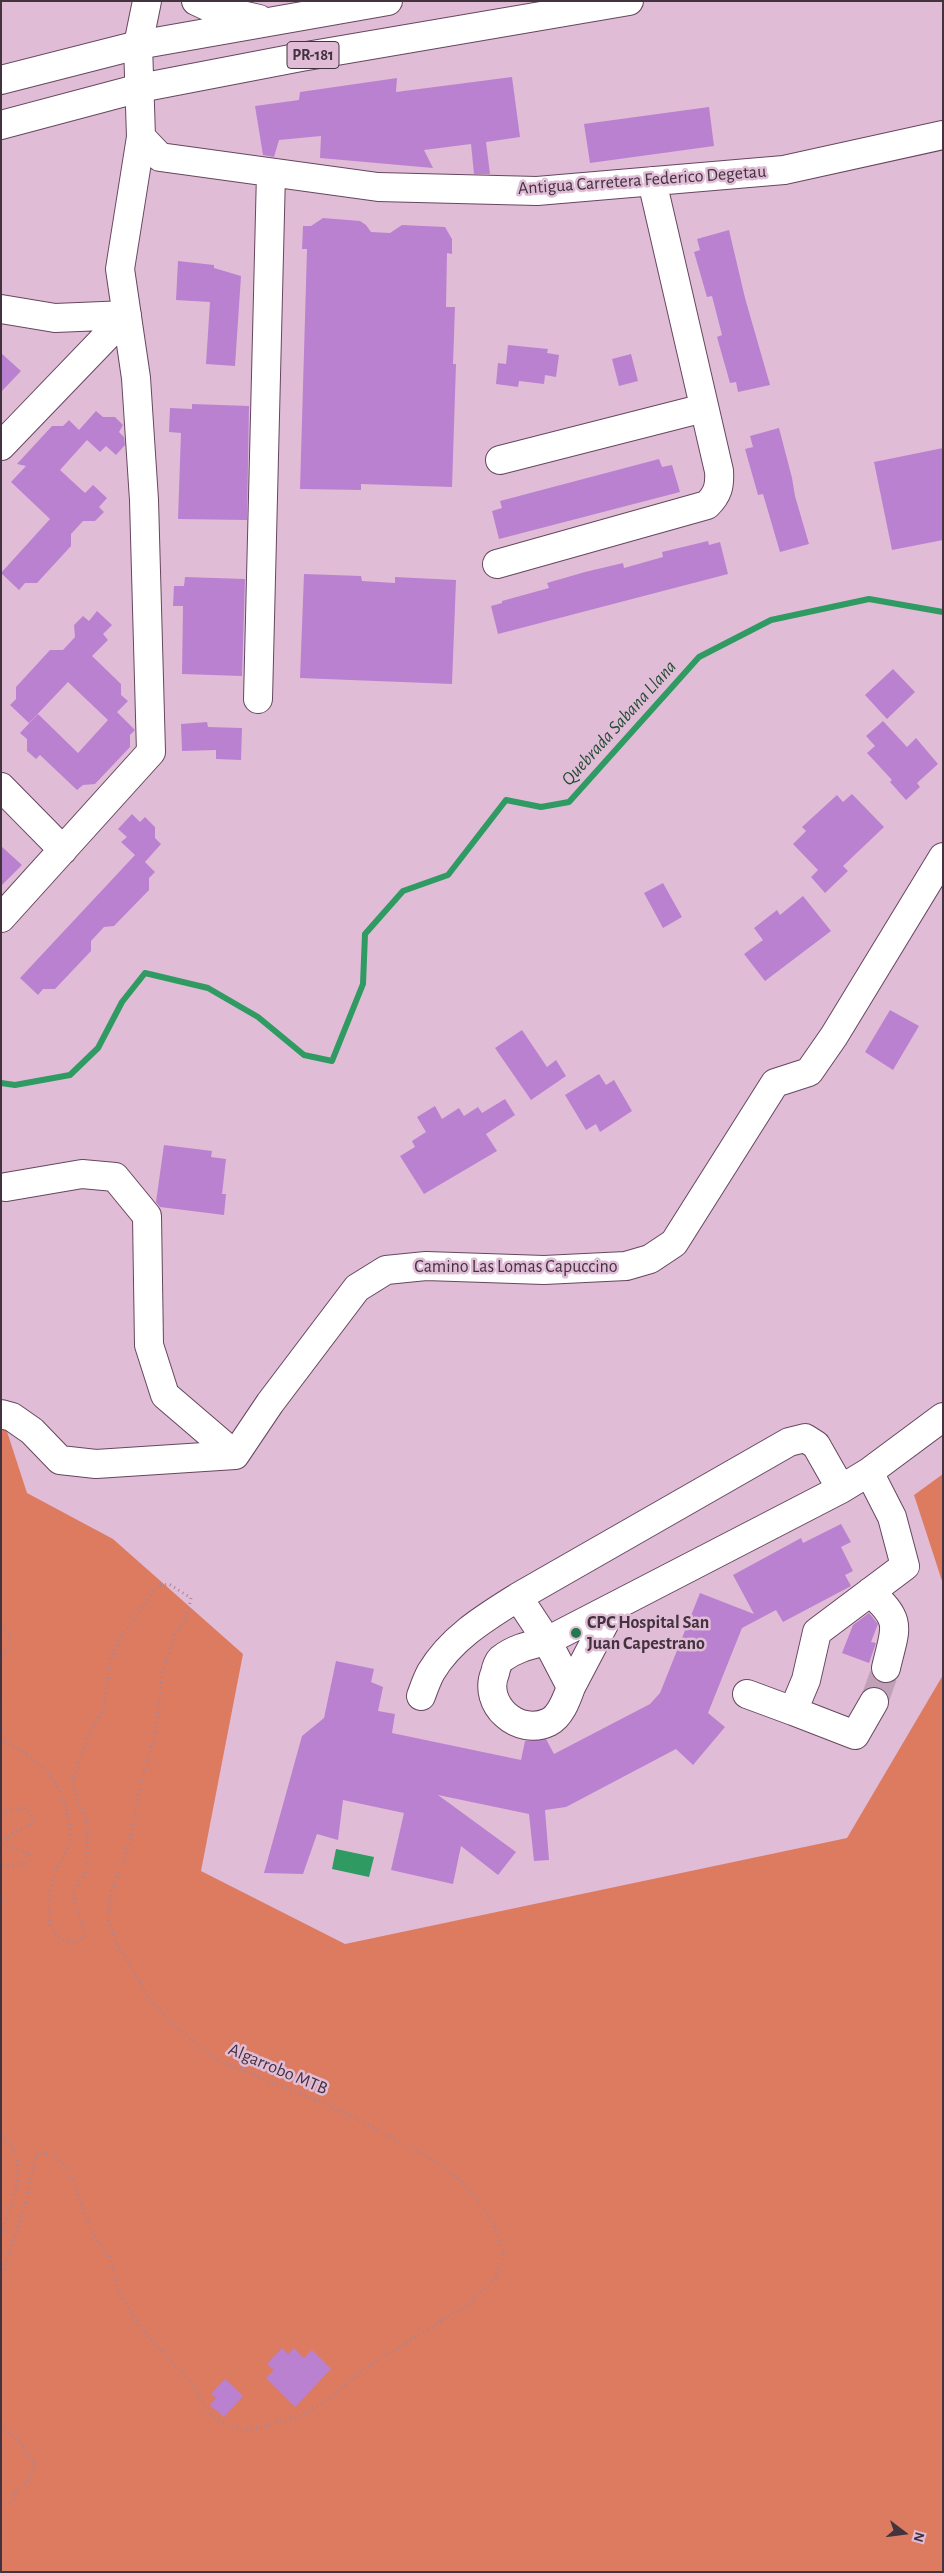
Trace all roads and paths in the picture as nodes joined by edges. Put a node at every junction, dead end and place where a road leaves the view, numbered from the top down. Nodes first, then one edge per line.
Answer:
1 (147, 1) edge
2 (196, 1) edge
3 (388, 1) edge
4 (629, 1) edge
5 (270, 21) junction
6 (138, 45) junction
7 (1, 80) edge
8 (140, 88) junction
9 (1, 125) edge
10 (943, 136) edge
11 (141, 137) junction
12 (271, 173) junction
13 (652, 181) junction
14 (1, 309) edge
15 (127, 315) junction
16 (704, 408) junction
17 (1, 446) edge
18 (500, 460) dead end
19 (497, 564) dead end
20 (258, 699) dead end
21 (1, 787) edge
22 (63, 850) junction
23 (943, 857) edge
24 (1, 918) edge
25 (6, 1187) dead end
26 (1, 1414) edge
27 (943, 1417) edge
28 (235, 1455) junction
29 (869, 1472) junction
30 (841, 1489) junction
31 (518, 1597) junction
32 (879, 1600) junction
33 (613, 1607) junction
34 (1, 1627) edge
35 (547, 1641) junction
36 (1, 1659) edge
37 (886, 1668) tunnel mouth
38 (571, 1687) junction
39 (746, 1694) dead end
40 (421, 1696) dead end
41 (874, 1702) tunnel mouth
42 (1, 1708) edge
43 (792, 1711) junction
44 (1, 1732) edge
45 (1, 1738) edge
46 (1, 1812) edge
47 (1, 1864) edge
48 (1, 1902) edge
49 (1, 1906) edge
50 (1, 2134) edge
51 (1, 2234) edge
52 (1, 2277) edge
53 (1, 2425) edge
54 (1, 2506) edge

1 - 6 main road
2 - 5 main road
3 - 5 main road, PR-181
4 - 8 main road, PR-181
5 - 6 main road, PR-181
6 - 7 main road, PR-181
6 - 8 main road
8 - 9 main road, PR-181
8 - 11 main road
10 - 13 main road, Antigua Carretera Federico Degetau
11 - 12 main road, Antigua Carretera Federico Degetau
11 - 15 main road
12 - 13 main road, Antigua Carretera Federico Degetau
12 - 20 main road
13 - 16 main road
14 - 15 main road
15 - 17 main road
15 - 22 main road
16 - 18 main road
16 - 19 main road
21 - 22 main road
22 - 24 main road
23 - 28 main road, Camino Las Lomas Capuccino
25 - 28 main road
26 - 28 main road
27 - 29 main road
29 - 30 main road
29 - 32 main road
30 - 31 main road
30 - 33 main road
31 - 35 main road
31 - 40 main road
32 - 37 main road
32 - 43 main road
33 - 35 main road
33 - 38 main road
34 - 36 path
35 - 38 main road
35 - 38 main road
39 - 43 main road
41 - 43 main road
42 - 44 path
45 - 52 path, Algarrobo MTB
46 - 47 path
48 - 49 path
50 - 51 path
53 - 54 path

